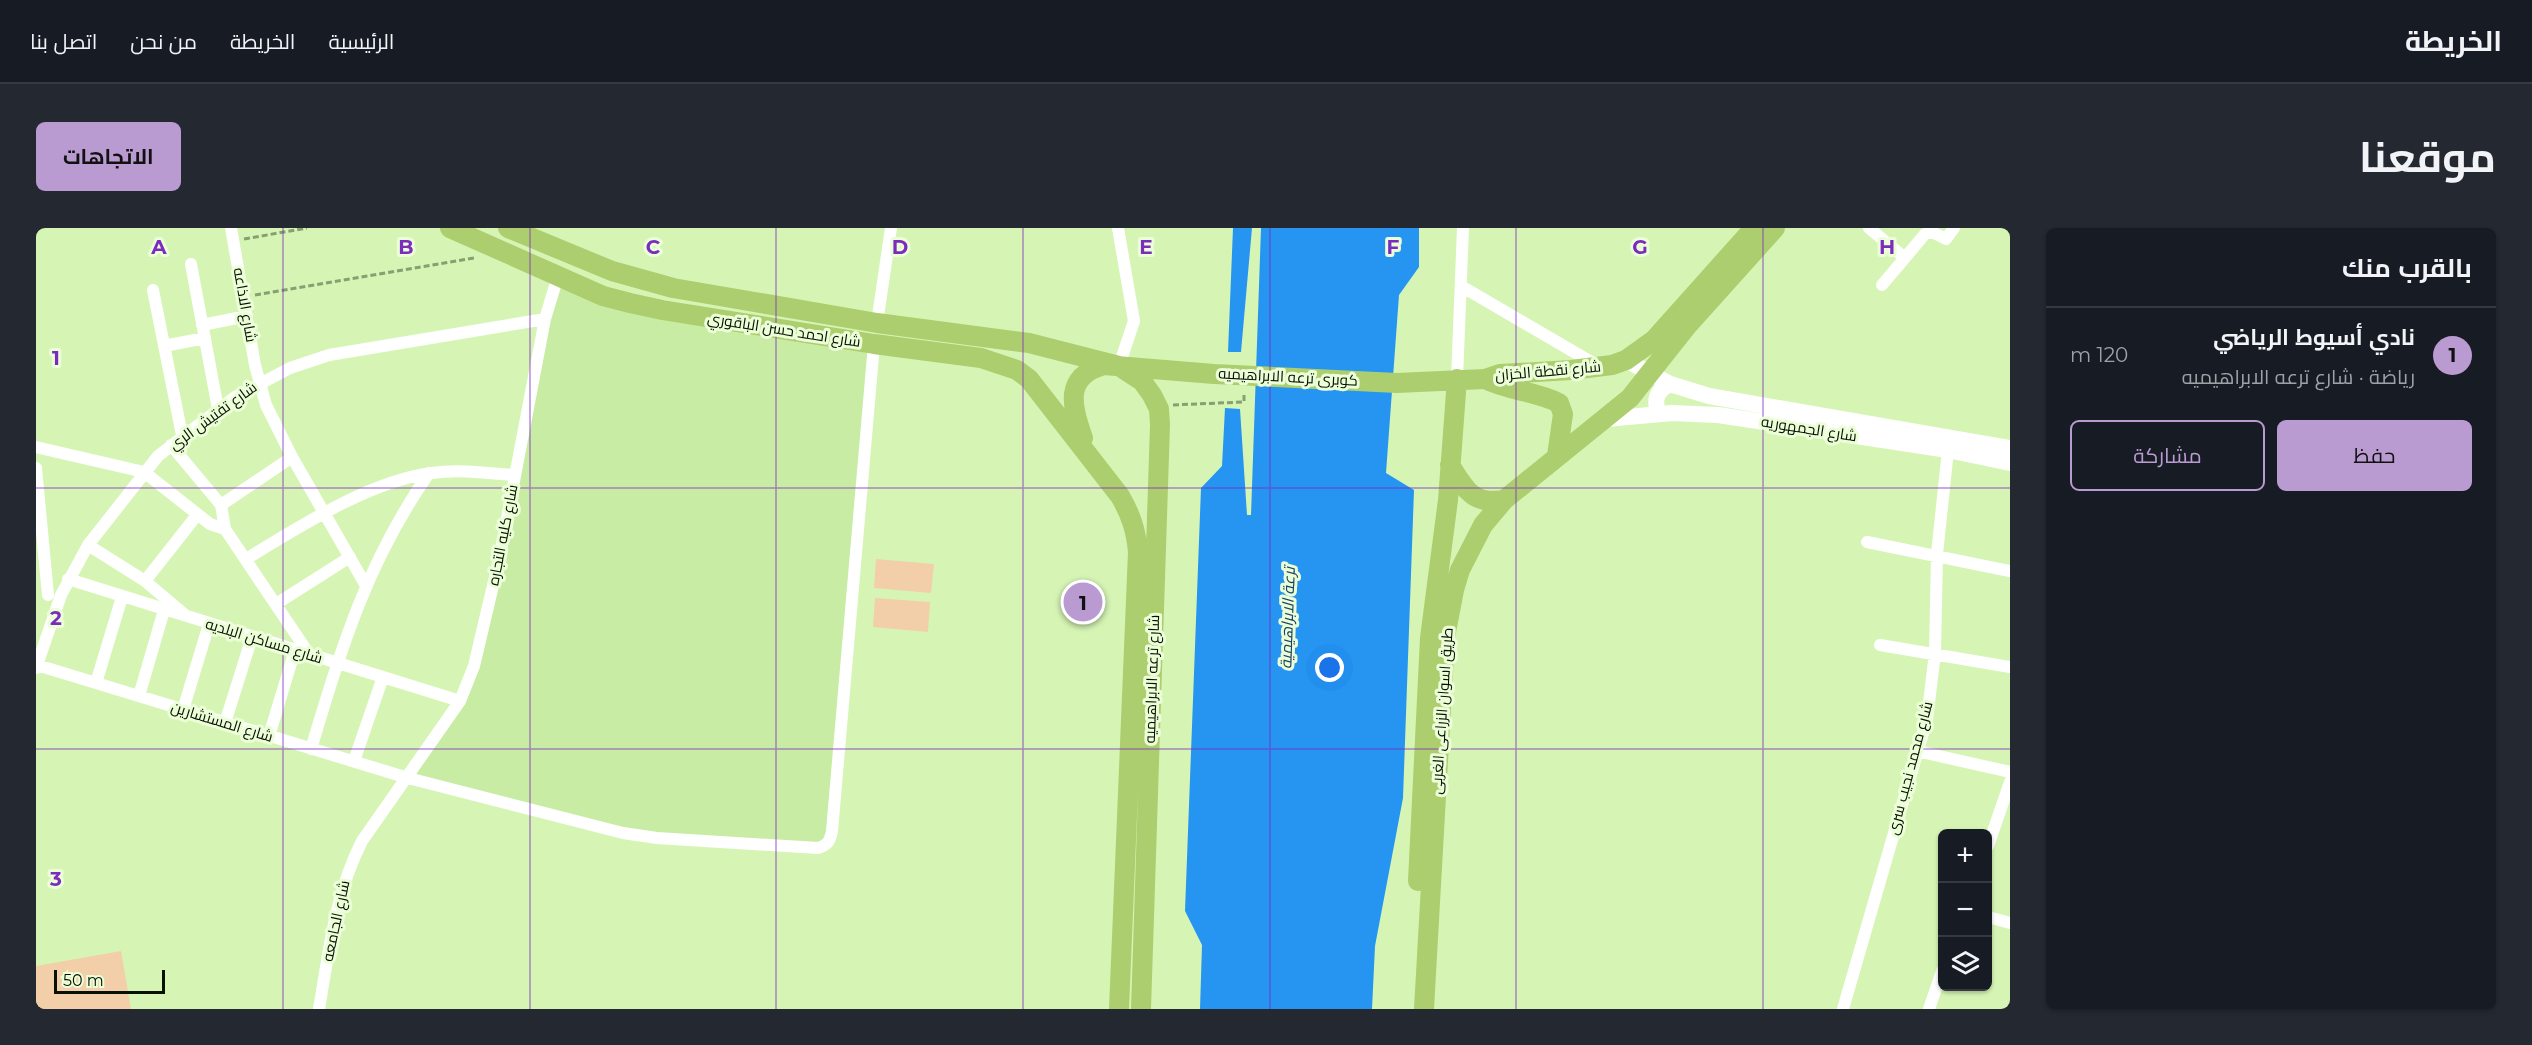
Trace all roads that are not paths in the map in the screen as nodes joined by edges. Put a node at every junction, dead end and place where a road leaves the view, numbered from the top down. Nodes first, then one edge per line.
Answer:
1 (231, 228) edge
2 (450, 228) edge
3 (508, 228) edge
4 (891, 228) edge
5 (1118, 228) edge
6 (1463, 228) edge
7 (1754, 228) edge
8 (1775, 228) edge
9 (1869, 228) edge
10 (1954, 228) edge
11 (1905, 258) junction
12 (191, 264) dead end
13 (612, 271) junction
14 (558, 276) junction
15 (1882, 285) dead end
16 (1461, 286) junction
17 (153, 290) dead end
18 (603, 296) junction
19 (247, 316) junction
20 (545, 319) junction
21 (877, 323) junction
22 (202, 325) junction
23 (205, 338) junction
24 (874, 344) junction
25 (164, 346) junction
26 (1612, 364) junction
27 (1119, 366) junction
28 (1649, 371) junction
29 (1457, 379) junction
30 (1485, 379) junction
31 (259, 382) junction
32 (1670, 384) junction
33 (219, 409) junction
34 (1611, 414) junction
35 (1658, 414) junction
36 (182, 435) junction
37 (171, 445) junction
38 (36, 447) edge
39 (2010, 448) edge
40 (1948, 450) junction
41 (1557, 456) junction
42 (1091, 457) junction
43 (292, 458) junction
44 (2010, 463) edge
45 (1450, 465) junction
46 (36, 468) edge
47 (144, 472) junction
48 (429, 473) junction
49 (514, 475) junction
50 (1504, 500) junction
51 (221, 505) junction
52 (324, 512) junction
53 (197, 514) junction
54 (225, 529) junction
55 (1867, 542) dead end
56 (88, 545) junction
57 (1937, 555) junction
58 (350, 557) junction
59 (246, 560) junction
60 (2010, 571) edge
61 (68, 579) junction
62 (145, 581) junction
63 (365, 584) junction
64 (48, 596) edge
65 (122, 597) junction
66 (276, 604) junction
67 (164, 610) junction
68 (187, 617) junction
69 (209, 624) junction
70 (252, 637) junction
71 (1880, 645) dead end
72 (295, 650) junction
73 (1935, 653) junction
74 (309, 654) junction
75 (337, 663) junction
76 (36, 667) edge
77 (2010, 668) edge
78 (383, 677) junction
79 (96, 683) junction
80 (140, 696) junction
81 (460, 701) junction
82 (183, 710) junction
83 (225, 723) junction
84 (269, 736) junction
85 (311, 749) junction
86 (1917, 751) junction
87 (354, 761) junction
88 (2010, 772) edge
89 (1129, 777) junction
90 (1149, 777) junction
91 (408, 778) junction
92 (2010, 782) edge
93 (1992, 834) edge
94 (1992, 918) edge
95 (2010, 922) edge
96 (1938, 983) edge
97 (319, 1009) edge
98 (1119, 1009) edge
99 (1141, 1009) edge
100 (1412, 1009) edge
101 (1424, 1009) edge
102 (1843, 1009) edge
103 (1929, 1009) edge

1 - 19 street, شارع الاذاعه
2 - 14 main road, شارع احمد حسن الباقوري
3 - 13 main road, شارع احمد حسن الباقوري
4 - 21 street
5 - 27 street
6 - 16 street
7 - 26 main road
8 - 28 main road
9 - 11 street
10 - 11 street
11 - 15 street
12 - 22 street
13 - 18 main road
13 - 21 main road, شارع احمد حسن الباقوري
14 - 18 main road, شارع احمد حسن الباقوري
14 - 20 street, شارع كليه التجاره
16 - 26 street
16 - 29 street
17 - 25 street
18 - 24 main road, شارع احمد حسن الباقوري
19 - 22 street
19 - 31 street, شارع الاذاعه
20 - 31 street, شارع تفتيش الري
20 - 49 street, شارع كليه التجاره
21 - 27 main road, شارع احمد حسن الباقوري
22 - 23 street
23 - 25 street
23 - 33 street
24 - 42 main road, شارع احمد حسن الباقوري
24 - 91 street, شارع المستشارين
25 - 36 street
26 - 28 street, شارع الجمهوريه
26 - 30 main road, شارع نقطة الخزان
27 - 29 main road, كوبرى ترعه الابراهيميه
27 - 42 main road
27 - 90 main road, شارع ترعه الابراهيميه
28 - 32 street, شارع الجمهوريه
28 - 34 main road, طريق اسوان الزراعى الغربى
29 - 30 main road, شارع نقطة الخزان
29 - 45 main road, طريق اسوان الزراعى الغربى
30 - 41 main road, شارع نقطة الخزان
31 - 33 street, شارع تفتيش الري
31 - 43 street, شارع الاذاعه
32 - 35 street
32 - 39 street, شارع الجمهوريه
33 - 36 street, شارع تفتيش الري
34 - 35 street, شارع الجمهوريه
34 - 41 main road, طريق اسوان الزراعى الغربى
35 - 40 street, شارع الجمهوريه
36 - 37 street, شارع تفتيش الري
37 - 47 street, شارع تفتيش الري
37 - 51 street
38 - 47 street
40 - 44 street, شارع الجمهوريه
40 - 57 street, شارع محمد نجيب سرى
41 - 50 main road, طريق اسوان الزراعى الغربى
42 - 89 main road, شارع ترعه الابراهيميه
43 - 51 street
43 - 52 street, شارع الاذاعه
45 - 50 main road
45 - 100 main road, طريق اسوان الزراعى الغربى
46 - 64 street
47 - 53 street
47 - 56 street, شارع تفتيش الري
48 - 49 street
48 - 52 street
48 - 63 street
49 - 81 street, شارع كليه التجاره
50 - 101 main road, طريق اسوان الزراعى الغربى
51 - 54 street
52 - 58 street, شارع الاذاعه
52 - 59 street
53 - 54 street
53 - 62 street
54 - 59 street
55 - 57 street
56 - 61 street, شارع تفتيش الري
56 - 62 street
57 - 60 street
57 - 73 street, شارع محمد نجيب سرى
58 - 63 street, شارع الاذاعه
58 - 66 street
59 - 66 street
61 - 64 street, شارع تفتيش الري
61 - 65 street, شارع مساكن البلديه
62 - 68 street
63 - 75 street
64 - 76 street, شارع تفتيش الري
65 - 67 street, شارع مساكن البلديه
65 - 79 street
66 - 74 street
67 - 68 street, شارع مساكن البلديه
67 - 80 street
68 - 69 street, شارع مساكن البلديه
69 - 70 street, شارع مساكن البلديه
69 - 82 street
70 - 72 street, شارع مساكن البلديه
70 - 83 street
71 - 73 street
72 - 74 street, شارع مساكن البلديه
72 - 84 street
73 - 77 street
73 - 86 street, شارع محمد نجيب سرى
74 - 75 street, شارع مساكن البلديه
75 - 78 street, شارع مساكن البلديه
75 - 85 street
76 - 79 street, شارع المستشارين
78 - 81 street, شارع مساكن البلديه
78 - 87 street
79 - 80 street, شارع المستشارين
80 - 82 street, شارع المستشارين
81 - 91 street, شارع كليه التجاره
82 - 83 street, شارع المستشارين
83 - 84 street, شارع المستشارين
84 - 85 street, شارع المستشارين
85 - 87 street, شارع المستشارين
86 - 88 street
86 - 102 street, شارع محمد نجيب سرى
87 - 91 street, شارع المستشارين
89 - 90 main road
89 - 98 main road, شارع ترعه الابراهيميه
90 - 99 main road, شارع ترعه الابراهيميه
91 - 97 street, شارع الجامعه
92 - 93 street
94 - 95 street
96 - 103 street

